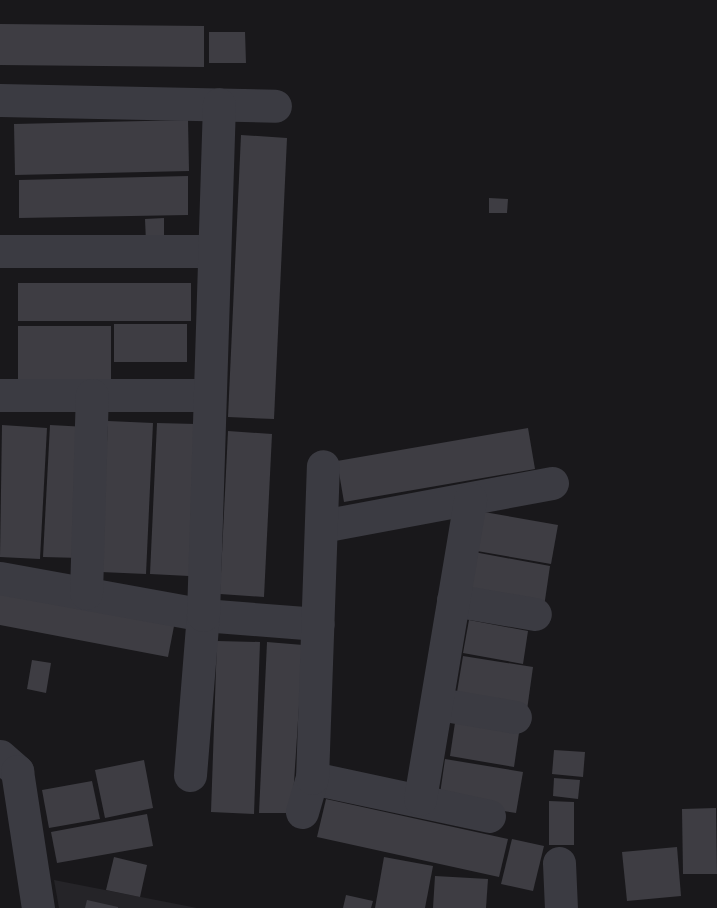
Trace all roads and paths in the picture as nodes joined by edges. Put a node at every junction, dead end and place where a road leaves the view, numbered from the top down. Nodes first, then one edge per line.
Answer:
1 (0, 100) edge
2 (219, 104) junction
3 (275, 106) dead end
4 (212, 250) junction
5 (0, 251) edge
6 (0, 395) edge
7 (92, 395) junction
8 (207, 395) junction
9 (323, 466) dead end
10 (552, 483) dead end
11 (470, 499) junction
12 (322, 526) junction
13 (0, 578) edge
14 (86, 593) junction
15 (453, 600) junction
16 (535, 614) dead end
17 (203, 615) junction
18 (318, 624) junction
19 (439, 704) junction
20 (515, 717) dead end
21 (0, 756) edge
22 (190, 775) dead end
23 (312, 778) junction
24 (420, 799) junction
25 (302, 812) dead end
26 (489, 816) dead end
27 (559, 863) dead end
28 (38, 908) edge
29 (561, 908) edge

1 - 2 street
2 - 3 street
2 - 4 street
4 - 5 street
4 - 8 street
6 - 7 street
7 - 8 street
7 - 14 street
8 - 17 street
9 - 12 street
10 - 11 street
11 - 12 street
11 - 15 street
12 - 18 street
13 - 14 street
14 - 17 street
15 - 16 street
15 - 19 street
17 - 18 street
17 - 22 street
18 - 23 street
19 - 20 street
19 - 24 street
21 - 28 street
23 - 24 street
23 - 25 street
24 - 26 street
27 - 29 street

